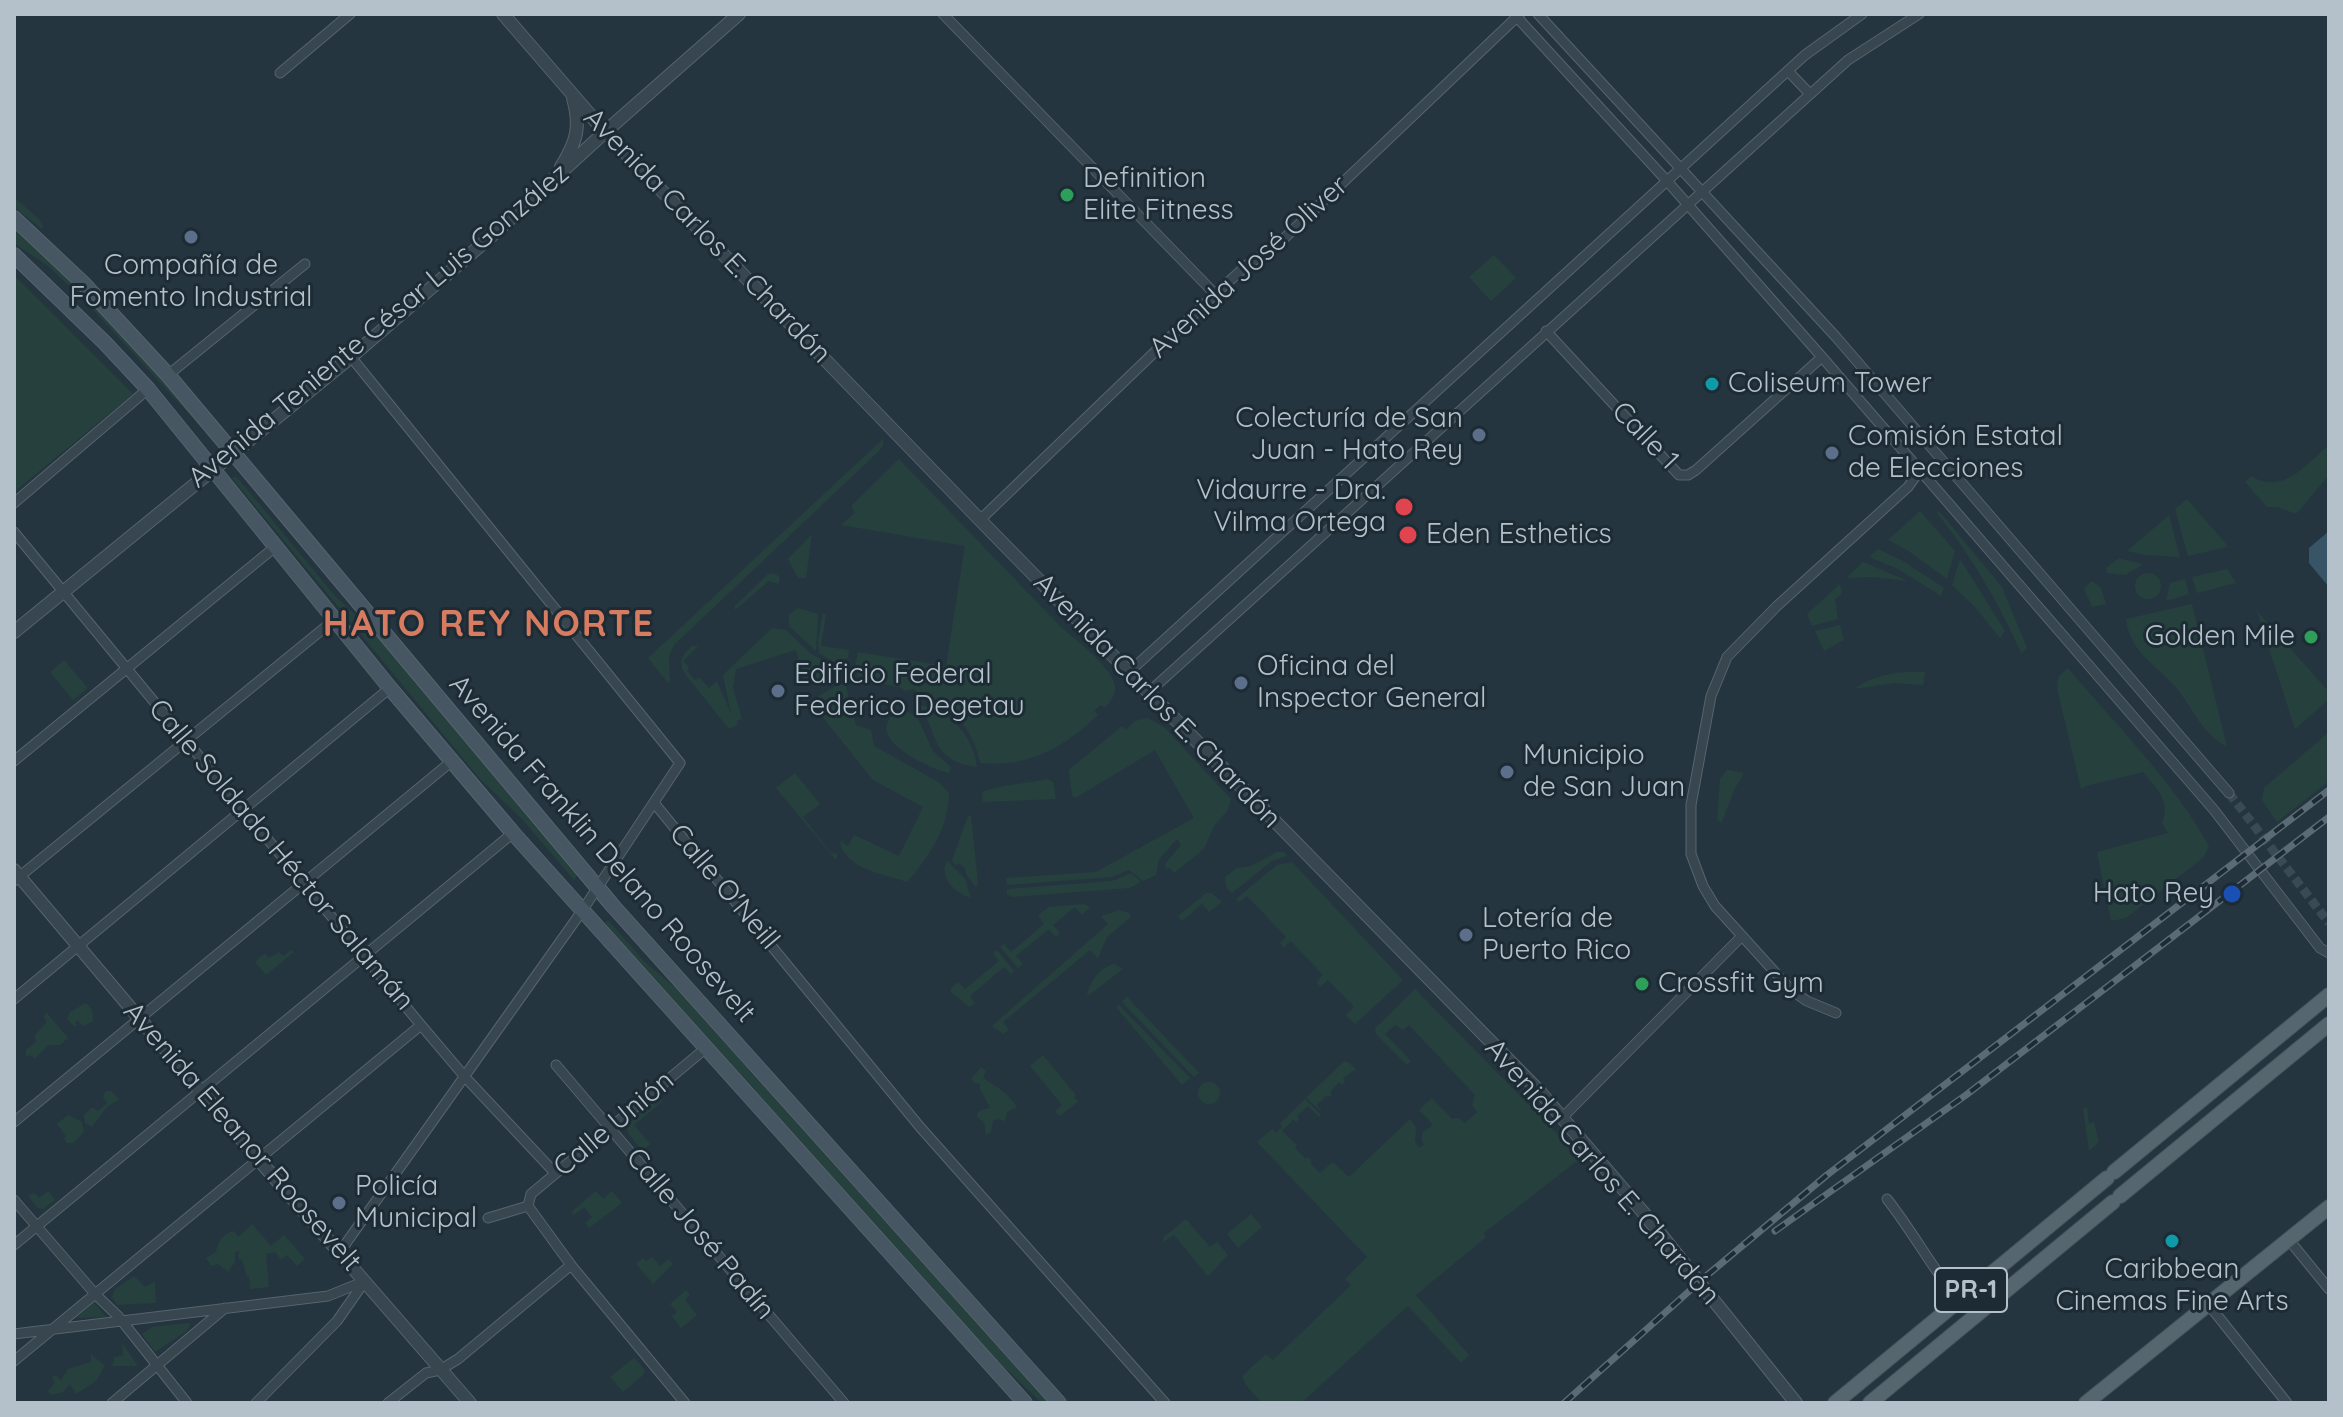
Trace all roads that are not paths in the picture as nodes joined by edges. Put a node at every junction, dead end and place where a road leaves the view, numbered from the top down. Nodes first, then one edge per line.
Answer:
1 (350, 14) edge
2 (503, 14) edge
3 (739, 14) edge
4 (943, 14) edge
5 (1538, 14) edge
6 (1862, 14) edge
7 (1919, 14) edge
8 (1517, 15) edge
9 (1788, 71) junction
10 (280, 73) dead end
11 (1810, 94) junction
12 (573, 95) junction
13 (605, 132) junction
14 (1682, 168) junction
15 (552, 180) junction
16 (1667, 181) junction
17 (1702, 191) junction
18 (1687, 204) junction
19 (14, 218) edge
20 (14, 255) edge
21 (305, 264) dead end
22 (1215, 294) junction
23 (1546, 331) junction
24 (351, 357) junction
25 (1822, 357) junction
26 (168, 375) junction
27 (148, 389) junction
28 (233, 451) junction
29 (212, 469) junction
30 (1920, 470) junction
31 (14, 503) edge
32 (980, 520) junction
33 (14, 532) edge
34 (275, 547) junction
35 (63, 591) junction
36 (334, 620) junction
37 (14, 632) edge
38 (126, 668) junction
39 (1129, 672) junction
40 (390, 688) junction
41 (1149, 692) junction
42 (186, 741) junction
43 (14, 761) edge
44 (452, 761) junction
45 (2229, 793) tunnel mouth
46 (655, 804) junction
47 (243, 811) junction
48 (513, 833) junction
49 (16, 876) edge
50 (304, 883) junction
51 (598, 888) junction
52 (582, 911) junction
53 (1741, 937) junction
54 (79, 946) junction
55 (2329, 953) edge
56 (364, 957) junction
57 (2329, 995) edge
58 (14, 999) edge
59 (1836, 1013) dead end
60 (140, 1018) junction
61 (2329, 1024) edge
62 (421, 1025) junction
63 (706, 1048) junction
64 (556, 1065) dead end
65 (465, 1077) junction
66 (200, 1090) junction
67 (1562, 1118) junction
68 (14, 1122) edge
69 (609, 1127) junction
70 (259, 1160) junction
71 (555, 1173) junction
72 (1887, 1199) dead end
73 (14, 1200) edge
74 (528, 1206) junction
75 (2329, 1207) edge
76 (488, 1218) dead end
77 (36, 1227) junction
78 (2289, 1240) junction
79 (14, 1245) edge
80 (339, 1253) junction
81 (571, 1265) junction
82 (365, 1281) junction
83 (2329, 1289) edge
84 (96, 1295) junction
85 (1958, 1300) junction
86 (2209, 1305) junction
87 (225, 1308) junction
88 (121, 1320) junction
89 (55, 1328) junction
90 (14, 1334) edge
91 (14, 1361) edge
92 (157, 1367) junction
93 (440, 1370) junction
94 (2105, 1396) edge
95 (112, 1403) edge
96 (187, 1403) edge
97 (256, 1403) edge
98 (388, 1403) edge
99 (470, 1403) edge
100 (685, 1403) edge
101 (844, 1403) edge
102 (1025, 1403) edge
103 (1059, 1403) edge
104 (1165, 1403) edge
105 (1796, 1403) edge
106 (1835, 1403) edge
107 (1870, 1403) edge
108 (2086, 1403) edge
109 (2287, 1403) edge

1 - 10 street
2 - 12 street, Avenida Carlos E. Chardón
3 - 13 street, Avenida Teniente César Luis González
4 - 22 street
5 - 14 street
6 - 9 street
7 - 11 street
8 - 16 street
8 - 22 street, Avenida José Oliver
9 - 11 street
9 - 14 street
11 - 17 street
12 - 13 street, Avenida Carlos E. Chardón
12 - 15 street
13 - 15 street, Avenida Teniente César Luis González
13 - 32 street, Avenida Carlos E. Chardón
14 - 16 street
14 - 17 street
15 - 24 street, Avenida Teniente César Luis González
16 - 18 street
16 - 39 street
17 - 18 street
17 - 45 street
18 - 23 street
18 - 25 street
19 - 26 main road, Avenida Franklin Delano Roosevelt
20 - 27 main road, Avenida Franklin Delano Roosevelt
21 - 26 street
22 - 32 street, Avenida José Oliver
23 - 25 street, Calle 1
23 - 41 street
24 - 28 street, Avenida Teniente César Luis González
24 - 46 street, Calle O'Neill
25 - 30 street
26 - 28 main road, Avenida Franklin Delano Roosevelt
27 - 29 main road, Avenida Franklin Delano Roosevelt
27 - 31 street
28 - 29 street, Avenida Teniente César Luis González
28 - 51 main road, Avenida Franklin Delano Roosevelt
29 - 34 main road, Avenida Franklin Delano Roosevelt
29 - 35 street, Avenida Teniente César Luis González
30 - 53 street
30 - 55 street
32 - 39 street, Avenida Carlos E. Chardón
33 - 35 street, Calle Soldado Héctor Salamán
34 - 36 main road, Avenida Franklin Delano Roosevelt
34 - 38 street
35 - 37 street, Avenida Teniente César Luis González
35 - 38 street, Calle Soldado Héctor Salamán
36 - 40 main road, Avenida Franklin Delano Roosevelt
36 - 42 street
38 - 42 street, Calle Soldado Héctor Salamán
38 - 43 street
39 - 41 street, Avenida Carlos E. Chardón
40 - 44 main road, Avenida Franklin Delano Roosevelt
40 - 47 street
41 - 67 street, Avenida Carlos E. Chardón
42 - 47 street, Calle Soldado Héctor Salamán
42 - 49 street
44 - 48 main road, Avenida Franklin Delano Roosevelt
44 - 50 street
46 - 51 street
46 - 104 street, Calle O'Neill
47 - 50 street, Calle Soldado Héctor Salamán
47 - 54 street
48 - 52 main road, Avenida Franklin Delano Roosevelt
48 - 56 street
49 - 54 street, Avenida Eleanor Roosevelt
50 - 56 street, Calle Soldado Héctor Salamán
50 - 60 street
51 - 52 street
51 - 103 main road, Avenida Franklin Delano Roosevelt
52 - 63 main road, Avenida Franklin Delano Roosevelt
52 - 65 street
53 - 59 street
53 - 67 street
54 - 58 street
54 - 60 street, Avenida Eleanor Roosevelt
56 - 62 street, Calle Soldado Héctor Salamán
56 - 66 street
57 - 85 main road, PR-1
60 - 66 street, Avenida Eleanor Roosevelt
60 - 68 street
61 - 107 main road, PR-1
62 - 65 street, Calle Soldado Héctor Salamán
62 - 70 street
63 - 69 street, Calle Unión
63 - 102 main road, Avenida Franklin Delano Roosevelt
64 - 69 street, Calle José Padín
65 - 71 street, Calle Soldado Héctor Salamán
65 - 80 street
66 - 70 street, Avenida Eleanor Roosevelt
66 - 77 street
67 - 105 street, Avenida Carlos E. Chardón
69 - 71 street, Calle Unión
69 - 101 street, Calle José Padín
70 - 80 street, Avenida Eleanor Roosevelt
70 - 84 street
71 - 74 street, Calle Unión
72 - 85 street
73 - 77 street
74 - 76 street
74 - 81 street
75 - 78 main road
77 - 79 street
77 - 84 street
78 - 83 street
78 - 86 main road
80 - 82 street, Avenida Eleanor Roosevelt
81 - 93 street
81 - 100 street
82 - 87 street
82 - 93 street, Avenida Eleanor Roosevelt
82 - 97 street
84 - 88 street
84 - 89 street
85 - 106 main road, PR-1
86 - 94 main road
86 - 109 street
87 - 88 street
87 - 92 street
88 - 89 street
88 - 92 street
89 - 90 street
89 - 91 street
92 - 95 street
92 - 96 street
93 - 98 street
93 - 99 street, Avenida Eleanor Roosevelt
94 - 108 main road

